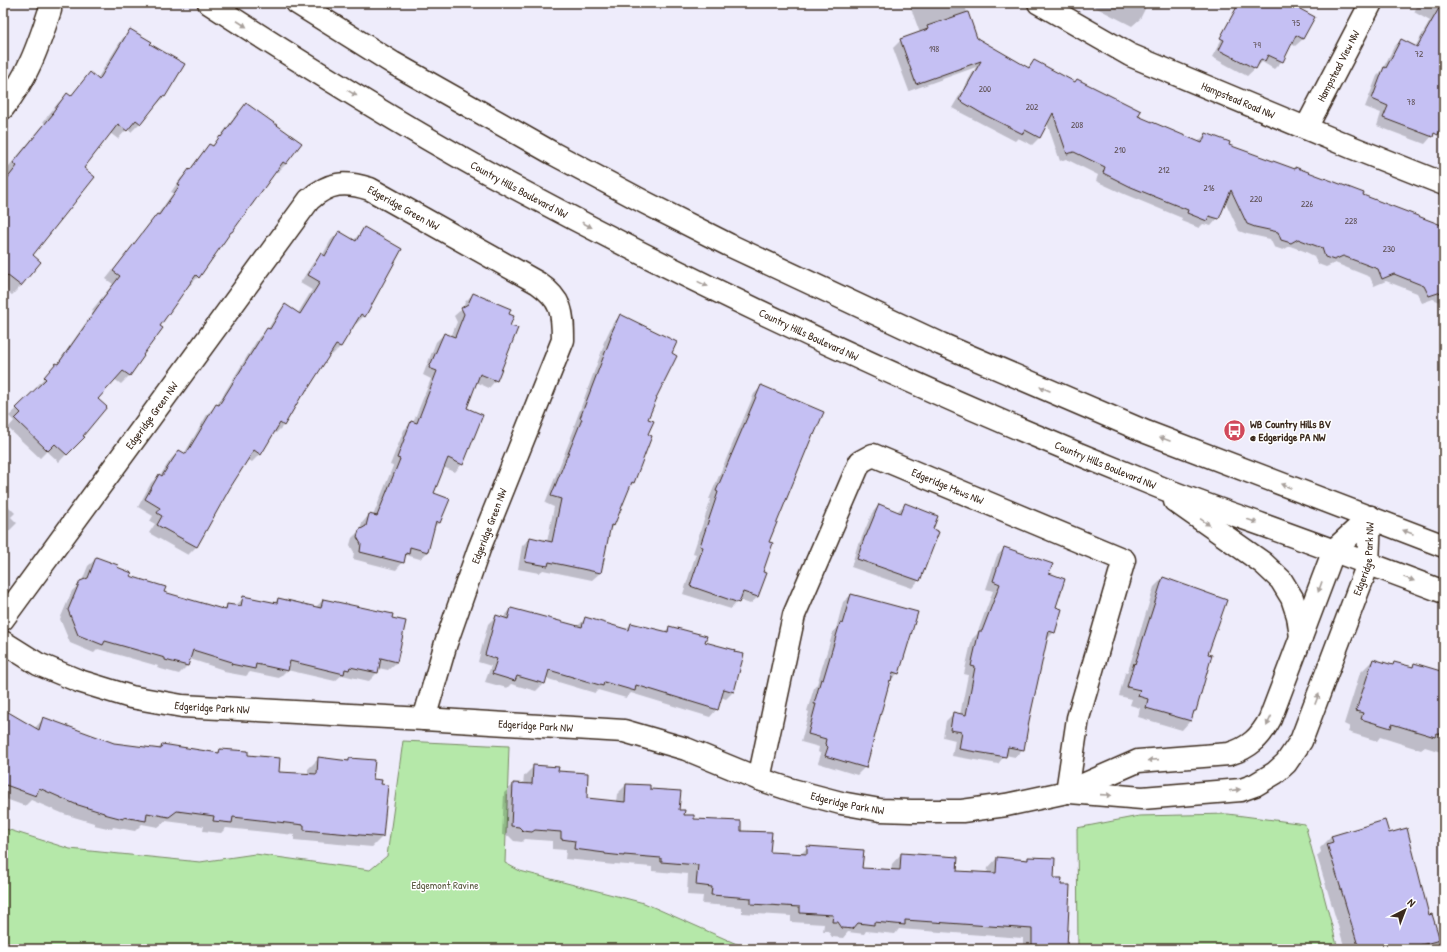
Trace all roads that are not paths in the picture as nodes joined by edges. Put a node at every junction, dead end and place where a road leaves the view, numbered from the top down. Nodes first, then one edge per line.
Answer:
1 (209, 3) edge
2 (297, 3) edge
3 (1039, 3) edge
4 (1371, 3) edge
5 (50, 10) dead end
6 (3, 108) edge
7 (1306, 128) junction
8 (1444, 184) edge
9 (1149, 484) junction
10 (1370, 517) junction
11 (1444, 546) edge
12 (1334, 550) junction
13 (1368, 564) junction
14 (1444, 592) edge
15 (3, 619) edge
16 (1301, 637) junction
17 (3, 642) edge
18 (424, 719) junction
19 (759, 779) junction
20 (1067, 792) junction

1 -> 9 street, Country Hills Boulevard NW
10 -> 2 street
3 - 7 street, Hampstead Road NW
4 - 7 street, Hampstead View NW
5 - 6 street
7 - 8 street, Hampstead Road NW
9 -> 12 street, Country Hills Boulevard NW
9 -> 16 street
11 -> 10 street
10 - 12 street, Edgeridge Park NW
10 - 13 street, Edgeridge Park NW
12 - 13 street, Country Hills Boulevard NW
12 -> 16 street, Edgeridge Park NW
13 -> 14 street, Country Hills Boulevard NW
20 -> 13 street, Edgeridge Park NW
15 - 18 street, Edgeridge Green NW
16 -> 20 street, Edgeridge Park NW
17 - 18 street, Edgeridge Park NW
18 - 19 street, Edgeridge Park NW
19 - 20 street, Edgeridge Park NW
19 - 20 street, Edgeridge Mews NW

